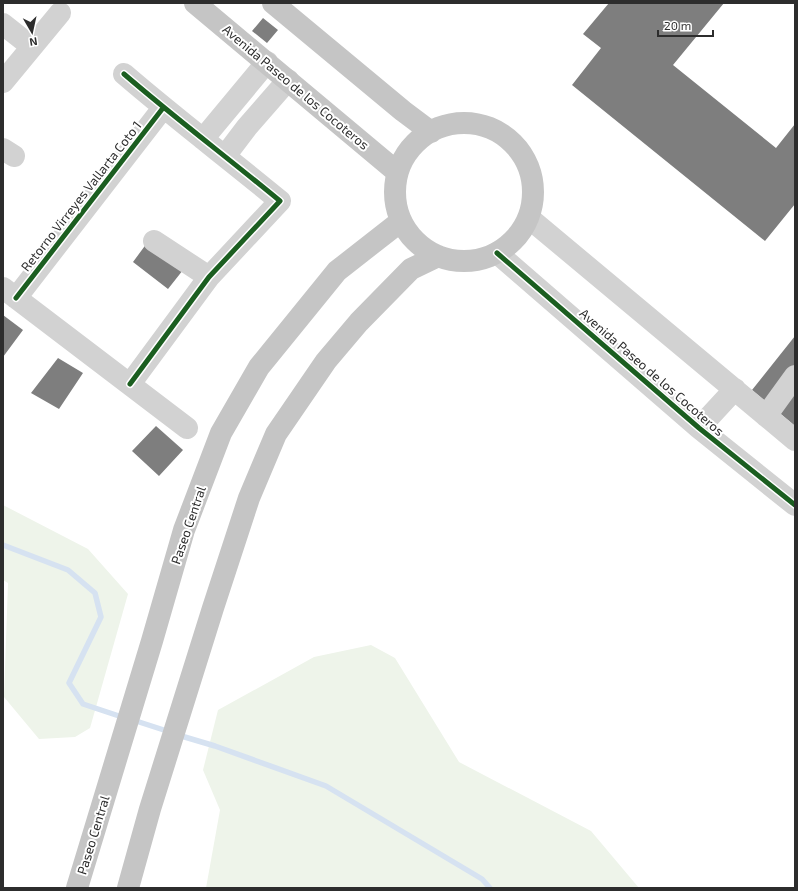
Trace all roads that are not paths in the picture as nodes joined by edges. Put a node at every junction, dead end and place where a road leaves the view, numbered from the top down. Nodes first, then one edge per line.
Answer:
1 (195, 3) edge
2 (273, 3) edge
3 (61, 14) edge
4 (3, 24) edge
5 (32, 47) junction
6 (267, 62) junction
7 (124, 74) dead end
8 (288, 80) junction
9 (3, 82) edge
10 (163, 108) junction
11 (432, 132) junction
12 (203, 139) junction
13 (225, 156) junction
14 (398, 172) junction
15 (529, 218) junction
16 (401, 221) junction
17 (154, 241) dead end
18 (497, 253) junction
19 (438, 256) junction
20 (209, 277) junction
21 (9, 293) edge
22 (795, 376) edge
23 (130, 384) junction
24 (735, 389) junction
25 (766, 416) junction
26 (187, 428) dead end
27 (699, 428) junction
28 (795, 440) edge
29 (795, 505) edge
30 (77, 888) edge
31 (128, 888) edge

1 - 6 main road, Avenida Paseo de los Cocoteros
2 - 11 main road
3 - 5 street
4 - 5 street
5 - 9 street
6 - 8 main road, Avenida Paseo de los Cocoteros
6 - 12 street
7 - 10 street
8 - 13 street
8 - 14 main road, Avenida Paseo de los Cocoteros
10 - 12 street
10 - 21 street, Retorno Virreyes Vallarta Coto 1
11 - 14 main road
11 - 15 main road
12 - 13 street
13 - 20 street
14 - 16 main road
15 - 18 main road
15 - 24 street
16 - 19 main road
16 - 30 main road, Paseo Central
17 - 20 street
18 - 19 main road
18 - 27 street, Avenida Paseo de los Cocoteros
19 - 31 main road
20 - 23 street
21 - 23 street, Retorno Virreyes Vallarta Coto 1
22 - 25 street
23 - 26 street, Retorno Virreyes Vallarta Coto 1
24 - 25 street
24 - 27 street
25 - 28 street
27 - 29 street, Avenida Paseo de los Cocoteros

